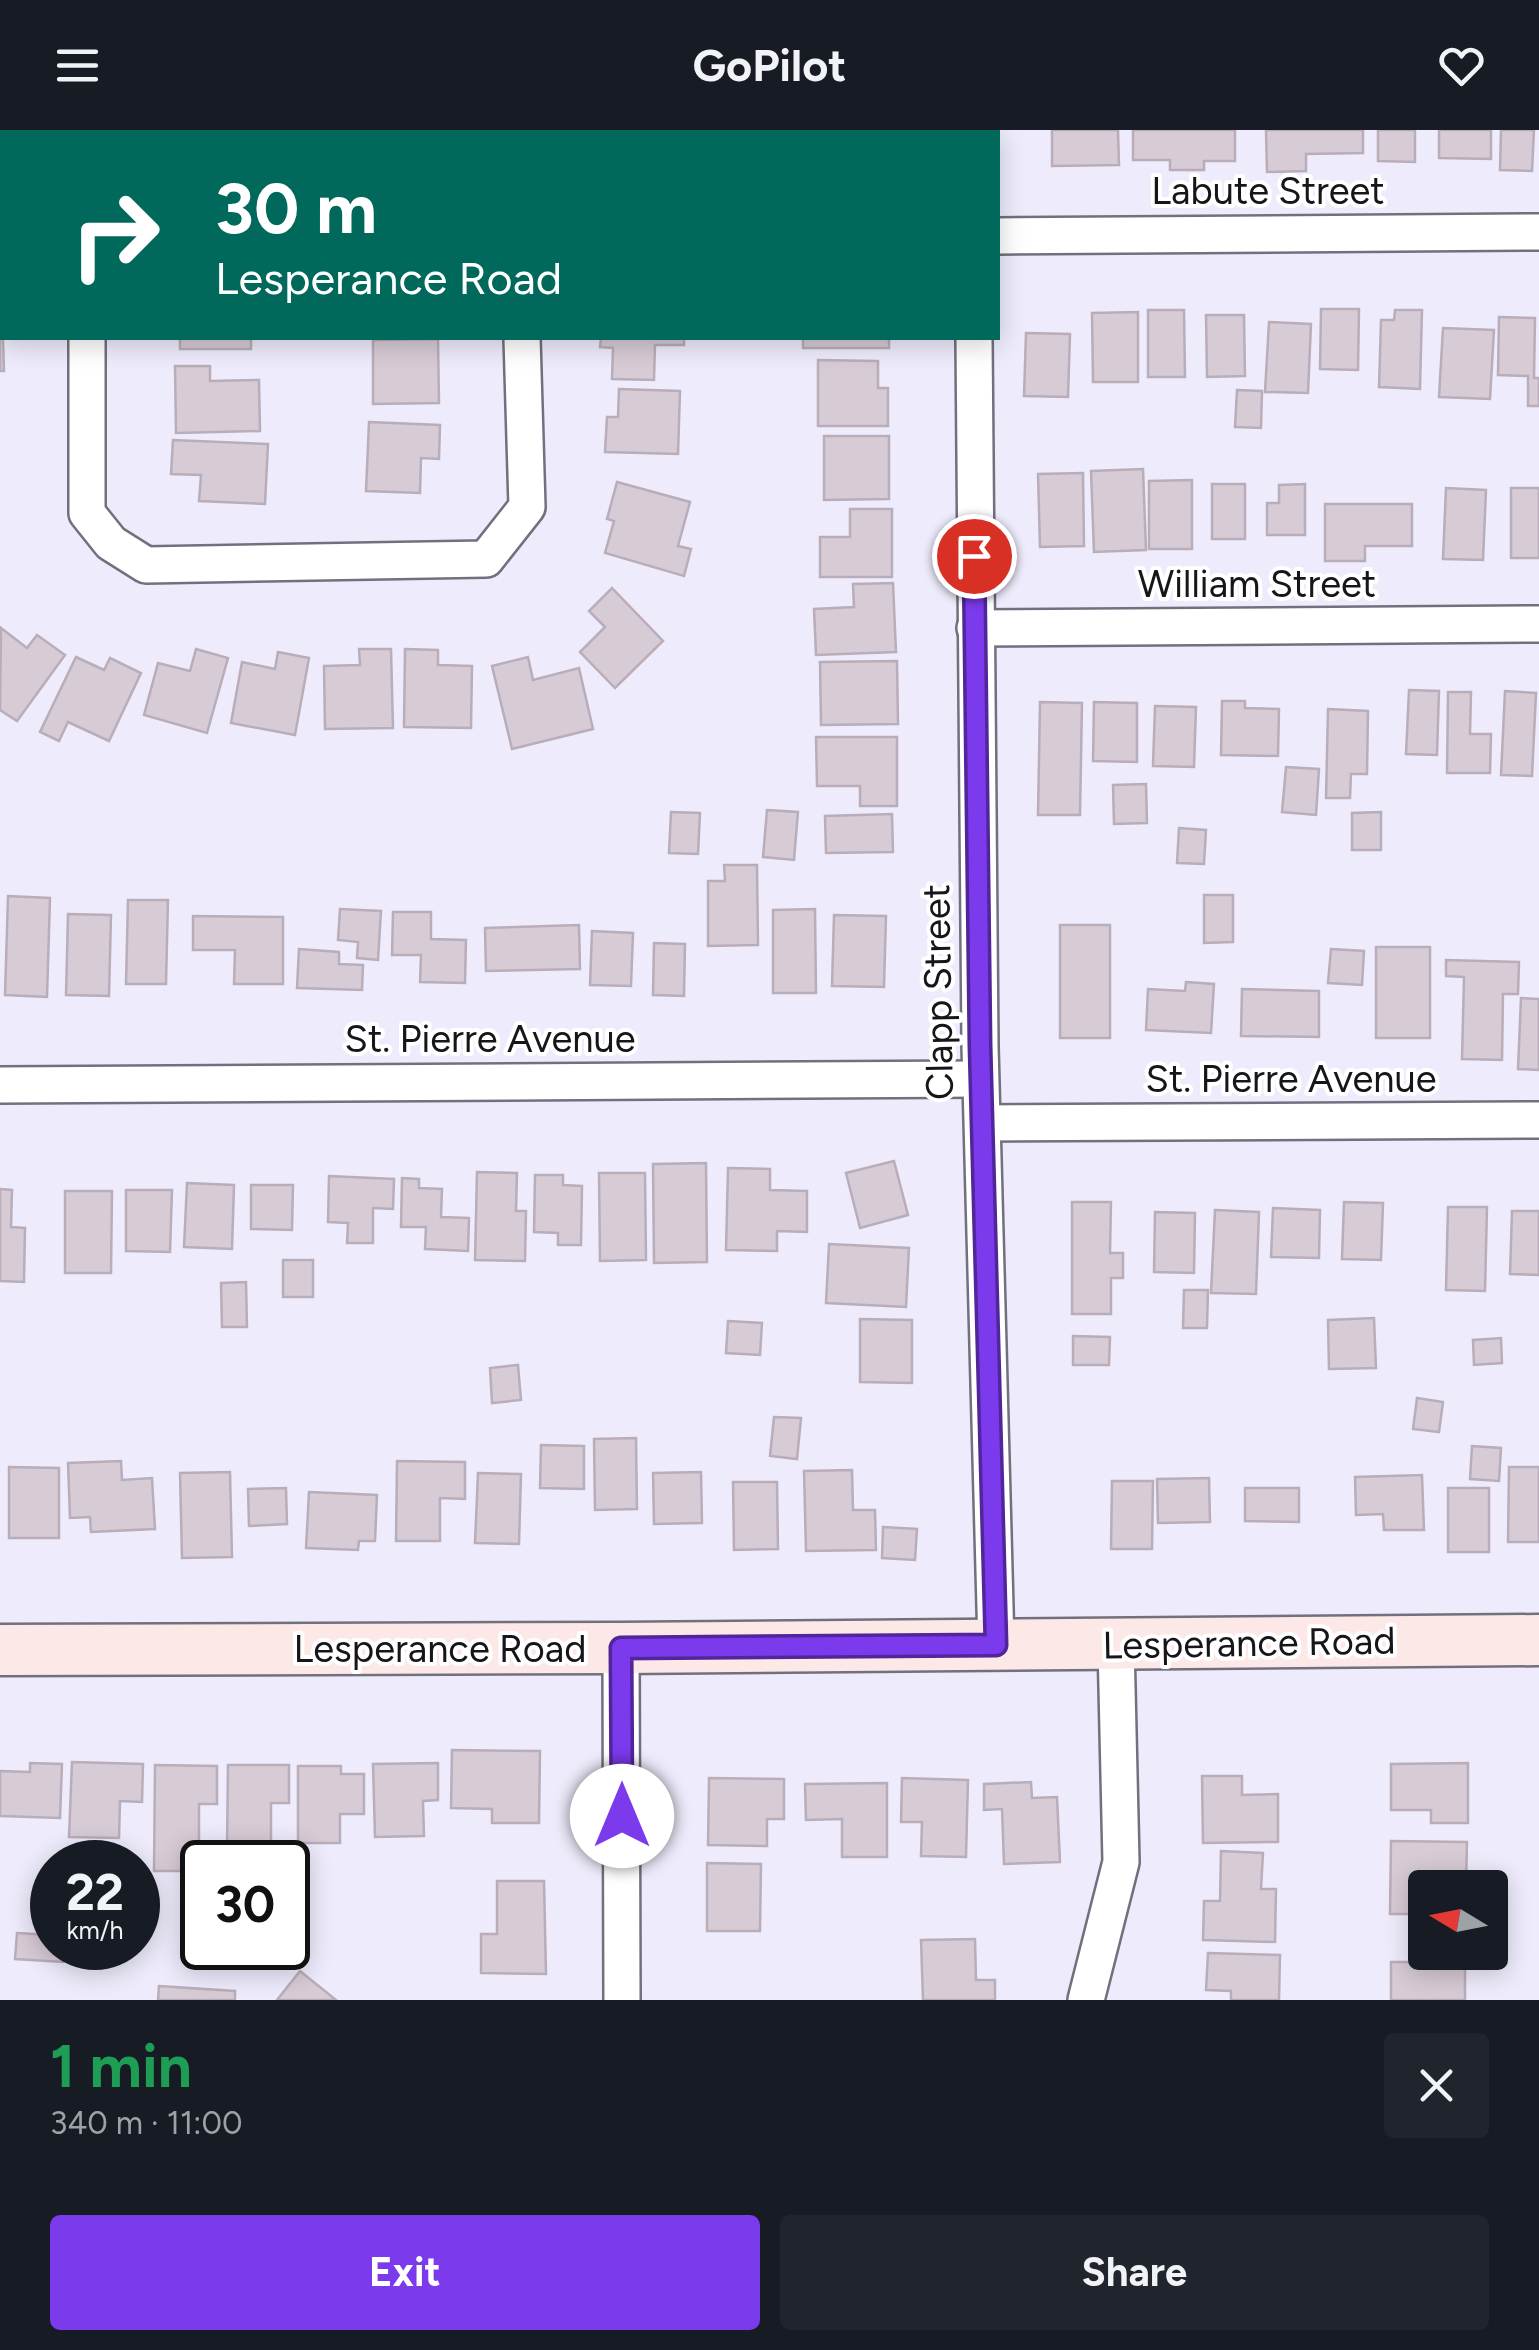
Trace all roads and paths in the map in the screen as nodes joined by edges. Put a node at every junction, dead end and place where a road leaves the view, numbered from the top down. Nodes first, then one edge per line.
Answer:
1 (1539, 232) edge
2 (1000, 236) edge
3 (87, 340) edge
4 (522, 340) edge
5 (974, 340) edge
6 (1539, 624) edge
7 (975, 628) junction
8 (980, 1079) junction
9 (0, 1085) edge
10 (1539, 1120) edge
11 (983, 1123) junction
12 (1539, 1640) edge
13 (1116, 1644) junction
14 (996, 1645) junction
15 (621, 1648) junction
16 (0, 1650) edge
17 (622, 2000) edge
18 (1086, 2000) edge

1 - 2 street, Labute Street
3 - 4 street
5 - 7 street, Clapp Street
6 - 7 street, William Street
7 - 8 street, Clapp Street
8 - 9 street, St. Pierre Avenue
8 - 11 street, Clapp Street
10 - 11 street, St. Pierre Avenue
11 - 14 street, Clapp Street
12 - 13 main road, Lesperance Road
13 - 14 main road, Lesperance Road
13 - 18 street
14 - 15 main road, Lesperance Road
15 - 16 main road, Lesperance Road
15 - 17 street

